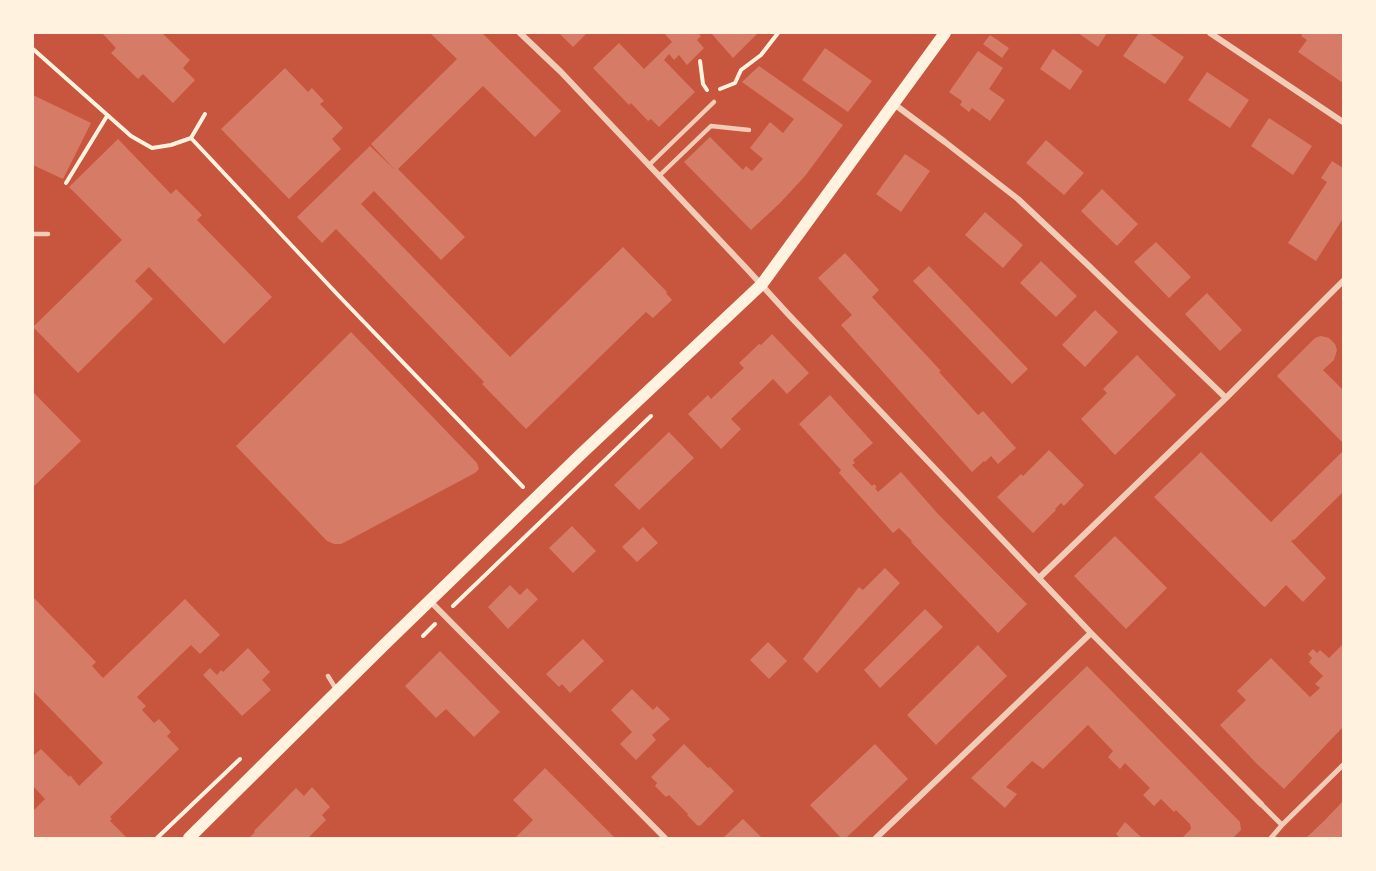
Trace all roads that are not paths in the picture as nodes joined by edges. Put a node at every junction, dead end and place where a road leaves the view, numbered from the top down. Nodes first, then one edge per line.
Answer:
1 (520, 33) edge
2 (945, 33) edge
3 (1210, 33) edge
4 (714, 102) dead end
5 (894, 104) junction
6 (1343, 122) edge
7 (749, 130) dead end
8 (649, 165) junction
9 (659, 176) junction
10 (33, 234) edge
11 (48, 234) dead end
12 (762, 284) junction
13 (1342, 284) edge
14 (1226, 398) junction
15 (1039, 578) junction
16 (430, 601) junction
17 (1091, 633) junction
18 (328, 676) dead end
19 (338, 692) junction
20 (1343, 765) edge
21 (1262, 804) joint
22 (1282, 825) junction
23 (189, 838) edge
24 (665, 838) edge
25 (876, 838) edge
26 (1271, 838) edge

1 - 8 street
2 - 5 main road
3 - 6 street
4 - 8 lane
5 - 12 main road
5 - 14 street
7 - 9 lane
8 - 9 street
9 - 12 street
10 - 11 lane
12 - 15 street
12 - 16 main road
13 - 14 street
14 - 15 street
15 - 17 street
16 - 19 main road
16 - 24 street
17 - 21 street
17 - 25 street
18 - 19 lane
19 - 23 main road
20 - 22 street
21 - 22 street
22 - 26 street

